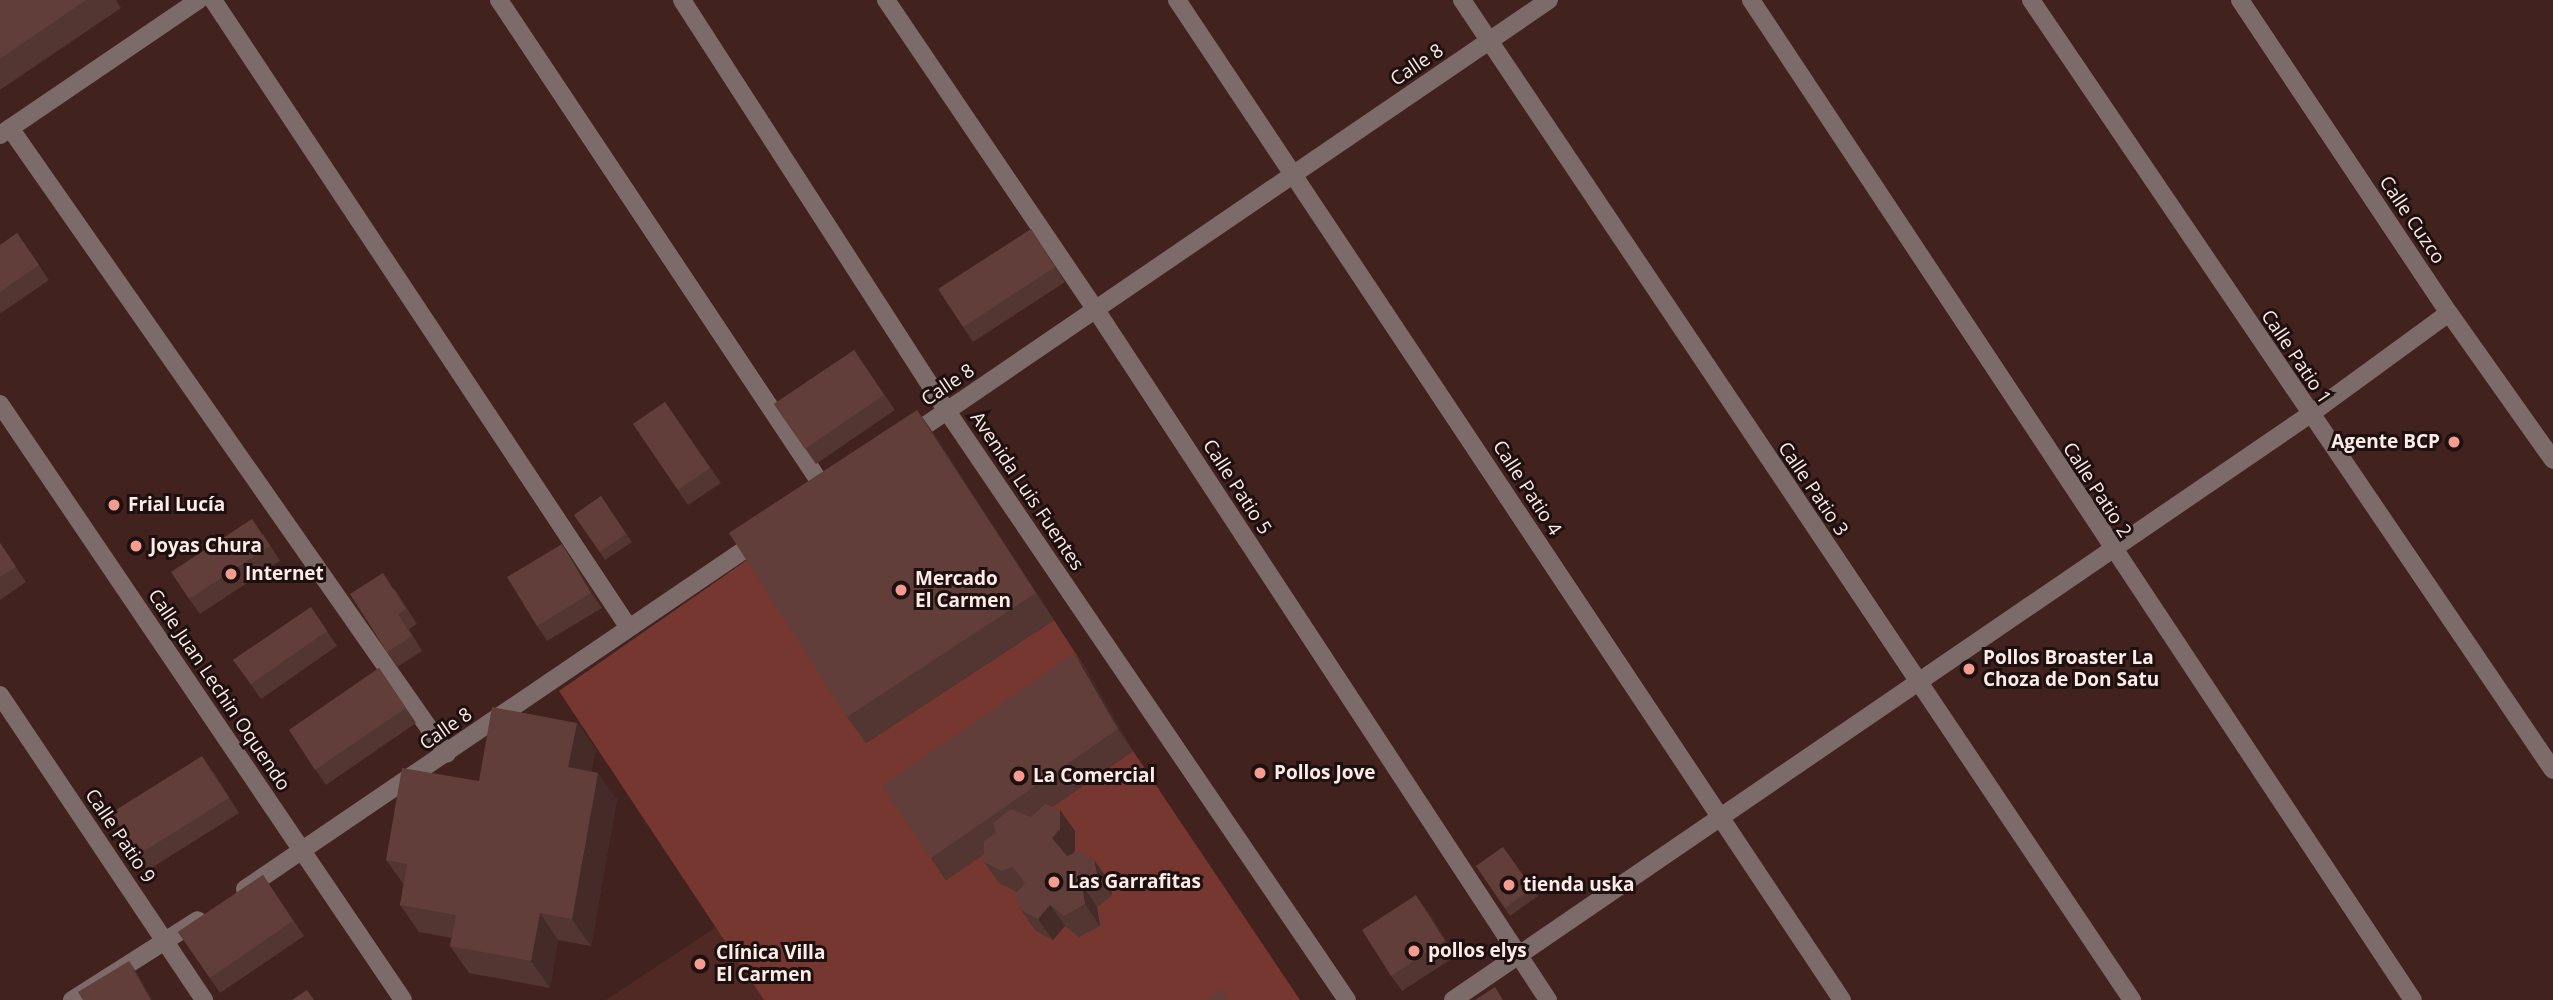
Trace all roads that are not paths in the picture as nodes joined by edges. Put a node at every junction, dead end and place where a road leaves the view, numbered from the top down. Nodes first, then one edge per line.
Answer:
1 (199, 0) edge
2 (213, 0) edge
3 (499, 0) edge
4 (682, 0) edge
5 (886, 0) edge
6 (1177, 0) edge
7 (1462, 0) edge
8 (1549, 0) edge
9 (1751, 0) edge
10 (2031, 0) edge
11 (2240, 0) edge
12 (1490, 41) junction
13 (5, 131) edge
14 (1295, 174) junction
15 (1097, 310) junction
16 (2449, 313) junction
17 (0, 404) edge
18 (947, 411) junction
19 (2309, 415) junction
20 (892, 448) edge
21 (2553, 460) edge
22 (806, 507) edge
23 (774, 530) edge
24 (2110, 548) junction
25 (629, 628) junction
26 (1916, 680) junction
27 (0, 695) edge
28 (447, 754) junction
29 (2553, 770) edge
30 (1717, 816) junction
31 (303, 852) junction
32 (234, 896) edge
33 (211, 911) edge
34 (165, 941) junction
35 (1517, 954) junction
36 (72, 1000) edge
37 (204, 1000) edge
38 (402, 1000) edge
39 (1346, 1000) edge
40 (1453, 1000) edge
41 (1548, 1000) edge
42 (1842, 1000) edge
43 (2132, 1000) edge
44 (2413, 1000) edge

1 - 13 street
2 - 25 street
3 - 22 street
4 - 18 street, Avenida Luis Fuentes
5 - 15 street, Calle Patio 5
6 - 14 street, Calle Patio 4
7 - 12 street, Calle Patio 3
8 - 12 street, Calle 8
9 - 24 street, Calle Patio 2
10 - 19 street, Calle Patio 1
11 - 16 street, Calle Cuzco
12 - 14 street, Calle 8
12 - 26 street, Calle Patio 3
13 - 28 street
14 - 15 street, Calle 8
14 - 30 street, Calle Patio 4
15 - 18 street, Calle 8
15 - 35 street, Calle Patio 5
16 - 19 street
16 - 21 street, Calle Cuzco
17 - 31 street, Calle Juan Lechin Oquendo
18 - 20 street, Calle 8
18 - 39 street, Avenida Luis Fuentes
19 - 24 street
19 - 29 street, Calle Patio 1
23 - 25 street, Calle 8
24 - 26 street
24 - 44 street, Calle Patio 2
25 - 28 street, Calle 8
26 - 30 street
26 - 43 street, Calle Patio 3
27 - 34 street, Calle Patio 9
28 - 31 street, Calle 8
30 - 35 street
30 - 42 street, Calle Patio 4
31 - 32 street, Calle 8
31 - 38 street, Calle Juan Lechin Oquendo
33 - 34 street
34 - 36 street
34 - 37 street, Calle Patio 9
35 - 40 street
35 - 41 street, Calle Patio 5

